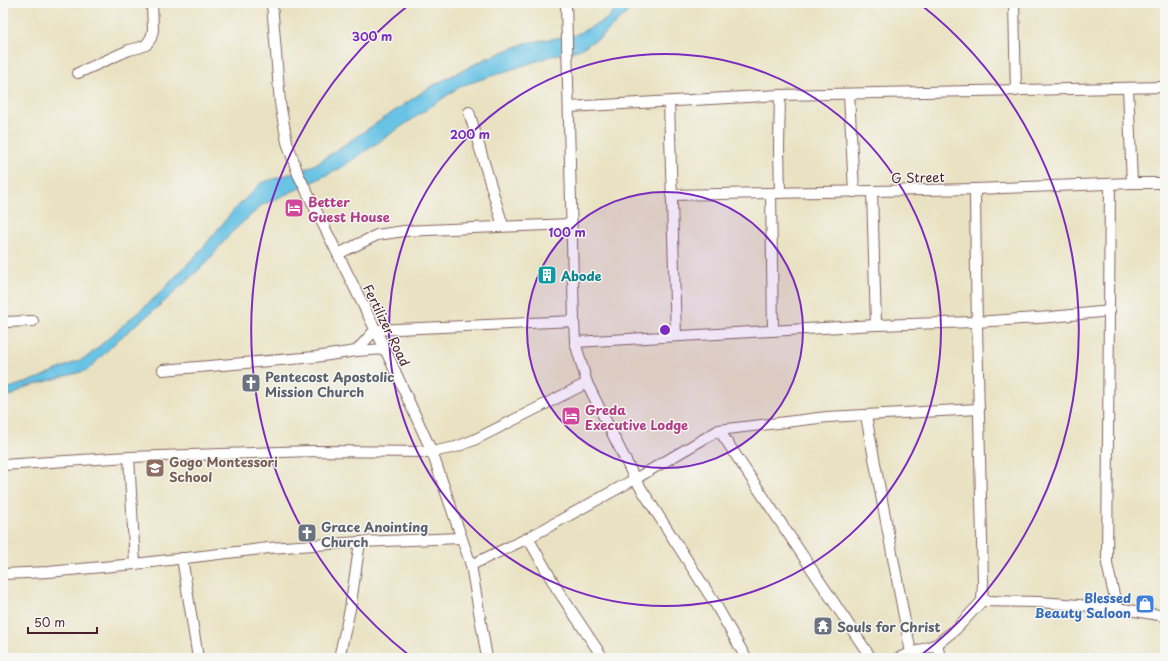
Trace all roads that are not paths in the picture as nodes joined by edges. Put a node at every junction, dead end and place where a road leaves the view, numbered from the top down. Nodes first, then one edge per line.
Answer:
1 (152, 3) edge
2 (272, 3) edge
3 (566, 3) edge
4 (1014, 3) edge
5 (78, 73) dead end
6 (1165, 87) edge
7 (1128, 88) junction
8 (1016, 91) junction
9 (849, 94) junction
10 (780, 95) junction
11 (669, 102) junction
12 (569, 107) junction
13 (469, 112) dead end
14 (1132, 183) junction
15 (1165, 183) edge
16 (1110, 184) junction
17 (975, 189) junction
18 (872, 191) junction
19 (854, 192) junction
20 (775, 193) junction
21 (671, 196) junction
22 (571, 224) junction
23 (503, 226) junction
24 (338, 254) junction
25 (1110, 311) junction
26 (33, 321) dead end
27 (574, 321) junction
28 (3, 322) edge
29 (976, 322) junction
30 (876, 325) junction
31 (376, 330) junction
32 (773, 331) junction
33 (676, 336) junction
34 (575, 342) junction
35 (385, 349) junction
36 (356, 352) junction
37 (163, 370) dead end
38 (587, 383) junction
39 (979, 409) junction
40 (866, 416) junction
41 (719, 430) junction
42 (432, 452) junction
43 (129, 457) junction
44 (3, 465) edge
45 (635, 479) junction
46 (461, 538) junction
47 (528, 538) junction
48 (360, 542) junction
49 (182, 558) junction
50 (135, 564) junction
51 (471, 565) junction
52 (3, 574) edge
53 (982, 601) junction
54 (1117, 608) junction
55 (1165, 616) edge
56 (937, 644) junction
57 (911, 653) junction
58 (198, 658) edge
59 (339, 658) edge
60 (487, 658) edge
61 (603, 658) edge
62 (746, 658) edge
63 (871, 658) edge
64 (898, 658) edge
65 (940, 658) edge

1 - 5 street
2 - 24 street, Fertilizer Road
3 - 12 street
4 - 8 street
6 - 7 street
7 - 8 street
7 - 14 street
8 - 9 street
9 - 10 street
9 - 19 street
10 - 11 street
10 - 20 street
11 - 12 street
11 - 21 street
12 - 22 street
13 - 23 street
14 - 15 street, G Street
14 - 16 street, G Street
16 - 17 street, G Street
16 - 25 street
17 - 18 street, G Street
17 - 29 street
18 - 19 street, G Street
18 - 30 street
19 - 20 street, G Street
20 - 21 street, G Street
20 - 32 street
21 - 33 street
22 - 23 street
22 - 27 street
23 - 24 street
24 - 31 street, Fertilizer Road
25 - 29 street
25 - 54 street
26 - 28 street
27 - 31 street
27 - 34 street
29 - 30 street
29 - 39 street
30 - 32 street
31 - 35 street, Fertilizer Road
31 - 36 street
32 - 33 street
33 - 34 street
34 - 38 street
35 - 36 street
35 - 42 street, Fertilizer Road
36 - 37 street
38 - 42 street
38 - 45 street
39 - 40 street
39 - 53 street
40 - 41 street
40 - 57 street
41 - 45 street
41 - 63 street
42 - 43 street
42 - 46 street, Fertilizer Road
43 - 44 street
43 - 50 street
45 - 47 street
45 - 62 street
46 - 48 street
46 - 51 street, Fertilizer Road
47 - 51 street
47 - 61 street
48 - 49 street
48 - 59 street
49 - 50 street
49 - 58 street
50 - 52 street
51 - 60 street, Fertilizer Road
53 - 54 street
53 - 56 street
54 - 55 street
56 - 57 street
56 - 65 street
57 - 64 street

